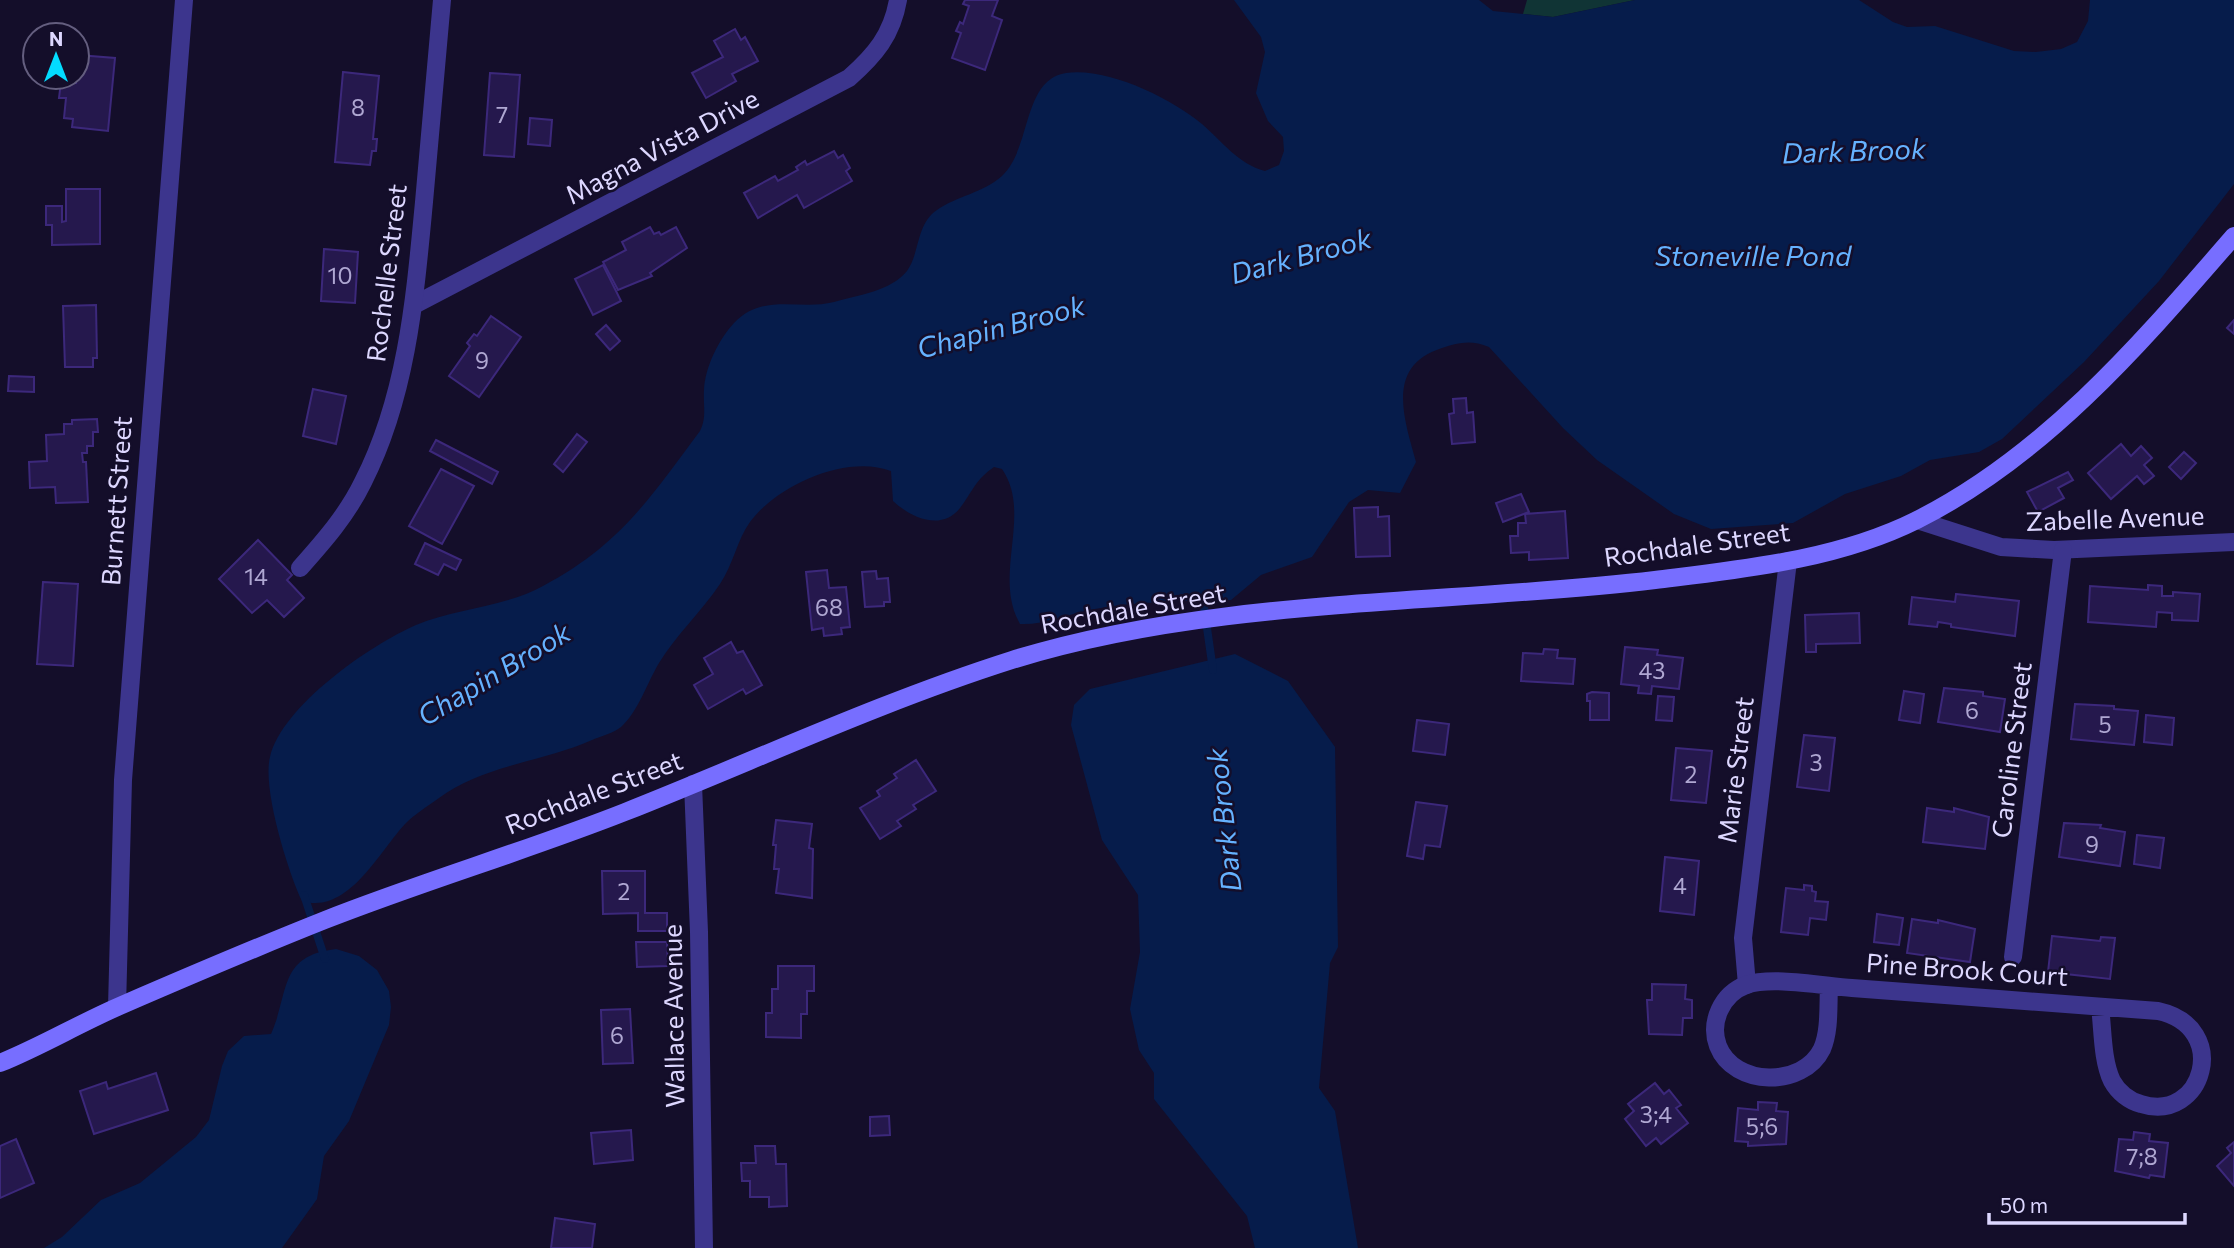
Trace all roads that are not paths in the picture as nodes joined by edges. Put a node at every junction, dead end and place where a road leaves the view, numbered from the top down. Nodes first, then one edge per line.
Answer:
1 (184, 0) edge
2 (442, 0) edge
3 (898, 0) edge
4 (2234, 236) edge
5 (414, 305) junction
6 (1917, 520) junction
7 (2234, 542) edge
8 (2063, 550) junction
9 (1788, 561) junction
10 (300, 568) dead end
11 (692, 784) junction
12 (2013, 957) dead end
13 (1747, 985) junction
14 (1829, 986) junction
15 (117, 1007) junction
16 (2100, 1007) junction
17 (0, 1063) edge
18 (704, 1248) edge

1 - 15 street, Burnett Street
2 - 5 street, Rochelle Street
3 - 5 street, Magna Vista Drive
4 - 6 street, Rochdale Street
5 - 10 street, Rochelle Street
6 - 8 street, Zabelle Avenue
6 - 9 street, Rochdale Street
7 - 8 street, Zabelle Avenue
8 - 12 street, Caroline Street
9 - 11 street, Rochdale Street
9 - 13 street, Marie Street
11 - 15 street, Rochdale Street
11 - 18 street, Wallace Avenue
13 - 14 street, Pine Brook Court
13 - 14 street, Pine Brook Court
14 - 16 street, Pine Brook Court
15 - 17 street, Rochdale Street
16 - 16 street, Pine Brook Court

